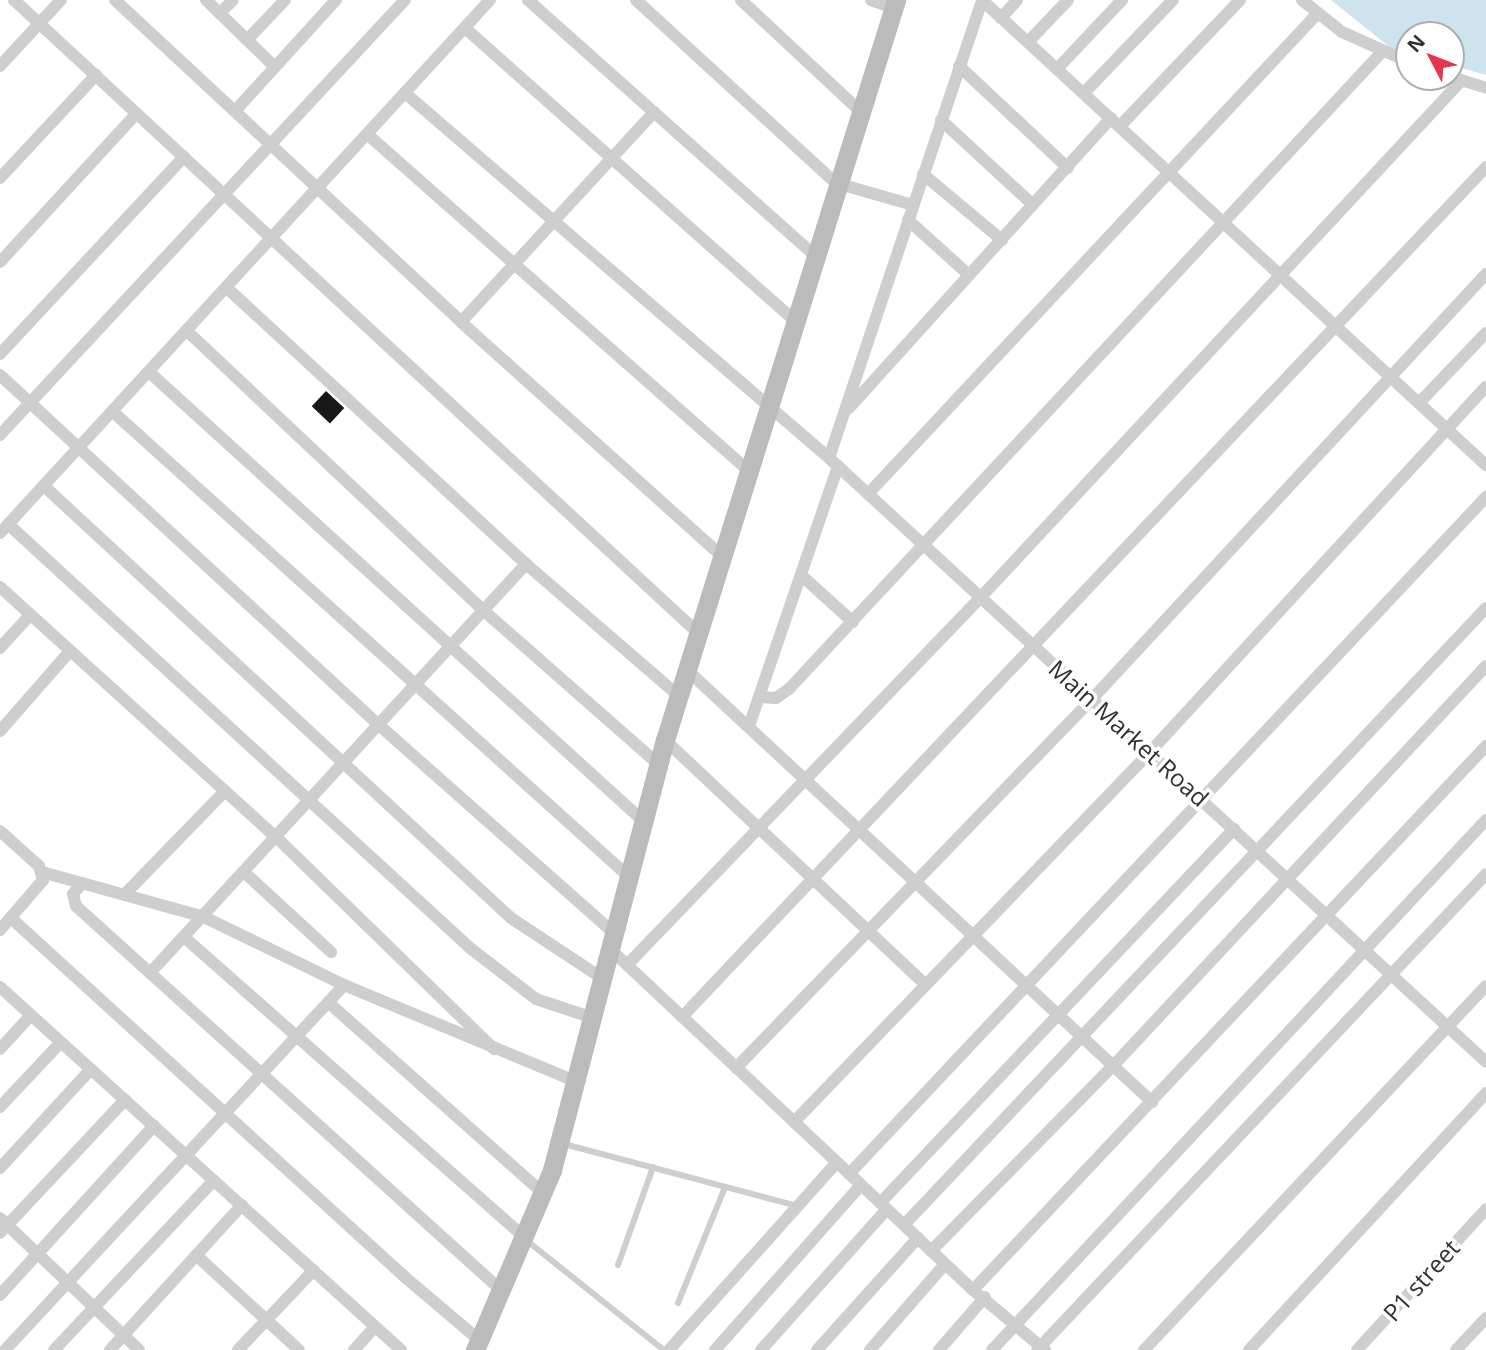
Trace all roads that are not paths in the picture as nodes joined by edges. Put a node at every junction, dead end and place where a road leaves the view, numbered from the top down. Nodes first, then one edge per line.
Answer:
1 (14, 0) edge
2 (61, 0) edge
3 (115, 0) edge
4 (206, 0) edge
5 (233, 0) edge
6 (285, 0) edge
7 (336, 0) edge
8 (405, 0) edge
9 (490, 0) edge
10 (528, 0) edge
11 (636, 0) edge
12 (741, 0) edge
13 (872, 0) edge
14 (982, 0) edge
15 (1017, 0) edge
16 (1068, 0) edge
17 (1122, 0) edge
18 (1173, 0) edge
19 (1240, 0) edge
20 (1302, 0) edge
21 (895, 4) edge
22 (220, 13) junction
23 (1317, 14) junction
24 (1001, 18) junction
25 (39, 23) junction
26 (465, 27) junction
27 (247, 40) junction
28 (1028, 42) junction
29 (1381, 53) junction
30 (1395, 58) edge
31 (0, 65) edge
32 (959, 66) junction
33 (275, 67) junction
34 (1057, 69) junction
35 (96, 75) junction
36 (1465, 81) edge
37 (1486, 88) edge
38 (1444, 91) edge
39 (405, 93) junction
40 (1084, 93) junction
41 (859, 110) junction
42 (234, 111) junction
43 (654, 112) junction
44 (136, 114) junction
45 (941, 120) junction
46 (1116, 122) junction
47 (368, 134) junction
48 (271, 144) junction
49 (184, 157) junction
50 (611, 161) junction
51 (1486, 167) edge
52 (1068, 168) junction
53 (1169, 173) junction
54 (923, 174) junction
55 (0, 178) edge
56 (836, 183) junction
57 (317, 188) junction
58 (224, 194) junction
59 (913, 205) junction
60 (1033, 205) junction
61 (908, 220) junction
62 (554, 221) junction
63 (1225, 224) junction
64 (272, 238) junction
65 (1002, 240) junction
66 (815, 256) junction
67 (0, 262) edge
68 (512, 266) junction
69 (1486, 274) edge
70 (969, 275) junction
71 (1281, 275) junction
72 (227, 288) junction
73 (461, 322) junction
74 (798, 324) junction
75 (1336, 325) junction
76 (187, 331) junction
77 (1486, 333) edge
78 (0, 354) edge
79 (149, 372) junction
80 (0, 374) edge
81 (1391, 377) junction
82 (1486, 387) edge
83 (30, 403) junction
84 (1419, 403) junction
85 (770, 407) junction
86 (112, 411) junction
87 (845, 413) junction
88 (1447, 429) junction
89 (0, 435) edge
90 (78, 448) junction
91 (834, 462) junction
92 (1486, 465) edge
93 (749, 471) junction
94 (44, 486) junction
95 (868, 494) junction
96 (1486, 498) edge
97 (4, 529) edge
98 (925, 546) junction
99 (722, 556) junction
100 (526, 564) junction
101 (801, 575) junction
102 (0, 587) edge
103 (981, 597) junction
104 (1486, 608) edge
105 (484, 611) junction
106 (30, 615) junction
107 (853, 622) junction
108 (698, 633) junction
109 (1035, 647) junction
110 (0, 648) edge
111 (449, 649) junction
112 (70, 651) junction
113 (1486, 666) edge
114 (687, 670) junction
115 (415, 686) junction
116 (679, 696) junction
117 (759, 697) junction
118 (1092, 699) junction
119 (380, 726) junction
120 (749, 726) junction
121 (0, 731) edge
122 (665, 740) junction
123 (1486, 746) edge
124 (1150, 752) junction
125 (346, 764) junction
126 (658, 764) junction
127 (807, 778) junction
128 (225, 791) junction
129 (1203, 800) junction
130 (309, 804) junction
131 (642, 820) junction
132 (1486, 820) edge
133 (759, 828) junction
134 (861, 829) junction
135 (1234, 829) junction
136 (0, 831) edge
137 (277, 838) junction
138 (1258, 850) junction
139 (43, 872) junction
140 (245, 873) junction
141 (1486, 874) edge
142 (627, 875) junction
143 (1288, 878) junction
144 (813, 879) junction
145 (916, 881) junction
146 (82, 883) junction
147 (124, 895) junction
148 (1328, 915) junction
149 (204, 917) junction
150 (11, 918) junction
151 (0, 930) edge
152 (868, 931) junction
153 (974, 935) junction
154 (184, 937) junction
155 (610, 939) junction
156 (1366, 950) junction
157 (331, 952) dead end
158 (627, 965) junction
159 (150, 973) junction
160 (1392, 974) junction
161 (600, 977) junction
162 (344, 985) junction
163 (926, 985) junction
164 (1027, 985) junction
165 (1486, 986) edge
166 (0, 987) edge
167 (329, 1003) junction
168 (31, 1015) junction
169 (1059, 1016) junction
170 (590, 1017) junction
171 (682, 1017) junction
172 (1448, 1027) junction
173 (1082, 1037) junction
174 (294, 1039) junction
175 (61, 1042) junction
176 (0, 1048) edge
177 (494, 1049) junction
178 (1486, 1062) edge
179 (1113, 1066) junction
180 (736, 1068) junction
181 (91, 1069) junction
182 (262, 1074) junction
183 (575, 1081) junction
184 (1486, 1093) edge
185 (125, 1100) junction
186 (1152, 1102) junction
187 (0, 1107) edge
188 (225, 1113) junction
189 (794, 1122) junction
190 (154, 1126) junction
191 (560, 1143) junction
192 (186, 1155) junction
193 (837, 1162) junction
194 (653, 1167) junction
195 (0, 1168) edge
196 (849, 1174) junction
197 (214, 1180) junction
198 (861, 1185) junction
199 (724, 1186) junction
200 (544, 1194) junction
201 (242, 1205) junction
202 (799, 1206) junction
203 (884, 1206) junction
204 (1486, 1209) edge
205 (3, 1225) edge
206 (904, 1225) junction
207 (524, 1238) junction
208 (918, 1238) junction
209 (931, 1251) junction
210 (38, 1254) junction
211 (197, 1255) junction
212 (945, 1264) junction
213 (618, 1265) dead end
214 (314, 1270) junction
215 (69, 1283) junction
216 (973, 1290) junction
217 (502, 1291) junction
218 (0, 1295) edge
219 (985, 1297) junction
220 (678, 1303) dead end
221 (94, 1307) junction
222 (1486, 1318) edge
223 (266, 1319) junction
224 (1016, 1324) junction
225 (375, 1327) junction
226 (124, 1335) junction
227 (477, 1345) edge
228 (1041, 1349) edge
229 (5, 1350) edge
230 (54, 1350) edge
231 (110, 1350) edge
232 (139, 1350) edge
233 (238, 1350) edge
234 (299, 1350) edge
235 (354, 1350) edge
236 (401, 1350) edge
237 (666, 1350) edge
238 (715, 1350) edge
239 (761, 1350) edge
240 (817, 1350) edge
241 (870, 1350) edge
242 (939, 1350) edge
243 (992, 1350) edge
244 (1144, 1350) edge
245 (1249, 1350) edge
246 (1357, 1350) edge
247 (1456, 1350) edge

1 - 25 street
2 - 25 street
3 - 42 street
4 - 22 street
5 - 22 street
6 - 27 street
7 - 33 street
8 - 48 street
9 - 26 street
10 - 43 street
11 - 56 street
12 - 41 street
13 - 21 street
14 - 24 street
14 - 32 street
15 - 24 street
16 - 28 street
17 - 34 street
18 - 40 street
19 - 46 street
20 - 23 street
21 - 41 street
22 - 27 street
23 - 29 street
23 - 53 street
24 - 28 street
25 - 31 street
25 - 35 street
26 - 39 street
26 - 50 street
27 - 33 street
28 - 34 street
29 - 30 street
29 - 63 street
32 - 45 street
32 - 52 street
33 - 42 street
34 - 40 street
35 - 44 street
35 - 55 street
36 - 37 street
38 - 71 street
39 - 47 street
39 - 62 street, Main Market Road
40 - 46 street
41 - 56 street
42 - 48 street
43 - 50 street
43 - 66 street
44 - 49 street
44 - 67 street
45 - 54 street
45 - 60 street
46 - 52 street
46 - 53 street
47 - 57 street
47 - 68 street
48 - 57 street
48 - 58 street
49 - 58 street
49 - 78 street
50 - 62 street
50 - 74 street
51 - 75 street
52 - 60 street
53 - 63 street
53 - 95 street
54 - 59 street
54 - 65 street
56 - 59 street
56 - 66 street
57 - 64 street
57 - 73 street
58 - 64 street
58 - 83 street
59 - 61 street
60 - 65 street
61 - 70 street
61 - 87 street
62 - 68 street
62 - 85 street, Main Market Road
63 - 71 street
63 - 98 street
64 - 72 street
64 - 108 street
65 - 70 street
66 - 74 street
68 - 73 street
68 - 93 street
69 - 81 street
70 - 87 street
71 - 75 street
71 - 103 street
72 - 76 street
72 - 100 street
73 - 99 street
74 - 85 street
75 - 81 street
75 - 109 street
76 - 79 street
76 - 105 street
77 - 84 street
79 - 86 street
79 - 111 street
80 - 83 street
81 - 84 street
81 - 118 street
82 - 88 street
83 - 89 street
83 - 90 street
84 - 88 street
85 - 91 street, Main Market Road
85 - 93 street
86 - 90 street
86 - 115 street
87 - 91 street
88 - 92 street
88 - 124 street
90 - 94 street
90 - 119 street
91 - 95 street, Main Market Road
91 - 101 street
93 - 99 street
94 - 97 street
94 - 125 street
95 - 98 street, Main Market Road
96 - 129 street
97 - 130 street
98 - 103 street, Main Market Road
98 - 107 street
99 - 108 street
100 - 105 street
100 - 116 street
101 - 107 street
101 - 117 street
102 - 106 street
103 - 109 street, Main Market Road
103 - 127 street
104 - 138 street
105 - 111 street
105 - 126 street
106 - 110 street
106 - 112 street
107 - 117 street
108 - 114 street
109 - 118 street, Main Market Road
109 - 134 street
111 - 115 street
111 - 131 street
112 - 121 street
112 - 128 street
113 - 143 street
114 - 116 street
114 - 120 street
115 - 119 street
115 - 142 street
116 - 122 street
117 - 120 street
118 - 124 street, Main Market Road
118 - 145 street
119 - 125 street
119 - 155 street
120 - 127 street
122 - 126 street
122 - 133 street
123 - 148 street
124 - 129 street, Main Market Road
124 - 153 street
125 - 130 street
125 - 161 street
126 - 131 street
127 - 133 street
127 - 134 street
128 - 137 street
128 - 147 street
129 - 135 street, Main Market Road
129 - 164 street
130 - 137 street
130 - 170 street
131 - 142 street
132 - 156 street
133 - 144 street
133 - 158 street
134 - 144 street
134 - 145 street
135 - 138 street, Main Market Road
135 - 169 street
136 - 139 street
137 - 140 street
137 - 177 street
138 - 143 street, Main Market Road
138 - 173 street
139 - 146 street
139 - 150 street
140 - 149 street
140 - 157 street
141 - 160 street
142 - 155 street
143 - 148 street, Main Market Road
143 - 179 street
144 - 152 street
144 - 171 street
145 - 152 street
145 - 153 street
146 - 147 street
146 - 159 street
147 - 149 street
148 - 156 street, Main Market Road
148 - 186 street
149 - 154 street
149 - 162 street
150 - 151 street
150 - 188 street
152 - 163 street
152 - 180 street
153 - 163 street
153 - 164 street
154 - 159 street
154 - 174 street
155 - 158 street
155 - 161 street
156 - 160 street, Main Market Road
156 - 224 street
158 - 171 street
159 - 182 street
160 - 172 street, Main Market Road
160 - 228 street
161 - 170 street
162 - 167 street
162 - 177 street
163 - 189 street
164 - 169 street
164 - 196 street
165 - 172 street
166 - 168 street
167 - 174 street
167 - 200 street
168 - 175 street
168 - 176 street
169 - 173 street
169 - 203 street
170 - 183 street
171 - 180 street
172 - 178 street, Main Market Road
172 - 244 street
173 - 179 street
173 - 206 street
174 - 182 street
174 - 207 street
175 - 181 street
175 - 187 street
177 - 183 street
179 - 186 street
179 - 209 street
180 - 189 street
181 - 185 street
181 - 195 street
182 - 188 street
182 - 217 street
183 - 191 street
184 - 245 street
185 - 190 street
185 - 205 street
186 - 216 street
188 - 192 street
188 - 227 street
189 - 193 street
190 - 192 street
190 - 210 street
191 - 194 lane
191 - 200 street
192 - 197 street
192 - 215 street
193 - 196 street
193 - 202 street
194 - 199 lane
194 - 213 lane
196 - 198 street
197 - 201 street
197 - 221 street
198 - 203 street
198 - 238 street
199 - 202 lane
199 - 220 lane
200 - 207 street
201 - 211 street
201 - 214 street
202 - 237 street
203 - 206 street
203 - 239 street
204 - 246 street, P1 street
205 - 210 street
206 - 208 street
207 - 217 street
207 - 237 lane
208 - 209 street
208 - 240 street
209 - 212 street
210 - 215 street
210 - 218 street
211 - 223 street
211 - 226 street
212 - 216 street
212 - 241 street
214 - 223 street
214 - 225 street
215 - 221 street
215 - 229 street
216 - 219 street
217 - 227 street
219 - 224 street
219 - 242 street
221 - 226 street
221 - 230 street
222 - 247 street
223 - 233 street
223 - 234 street
224 - 228 street
224 - 243 street
225 - 235 street
225 - 236 street
226 - 231 street
226 - 232 street

